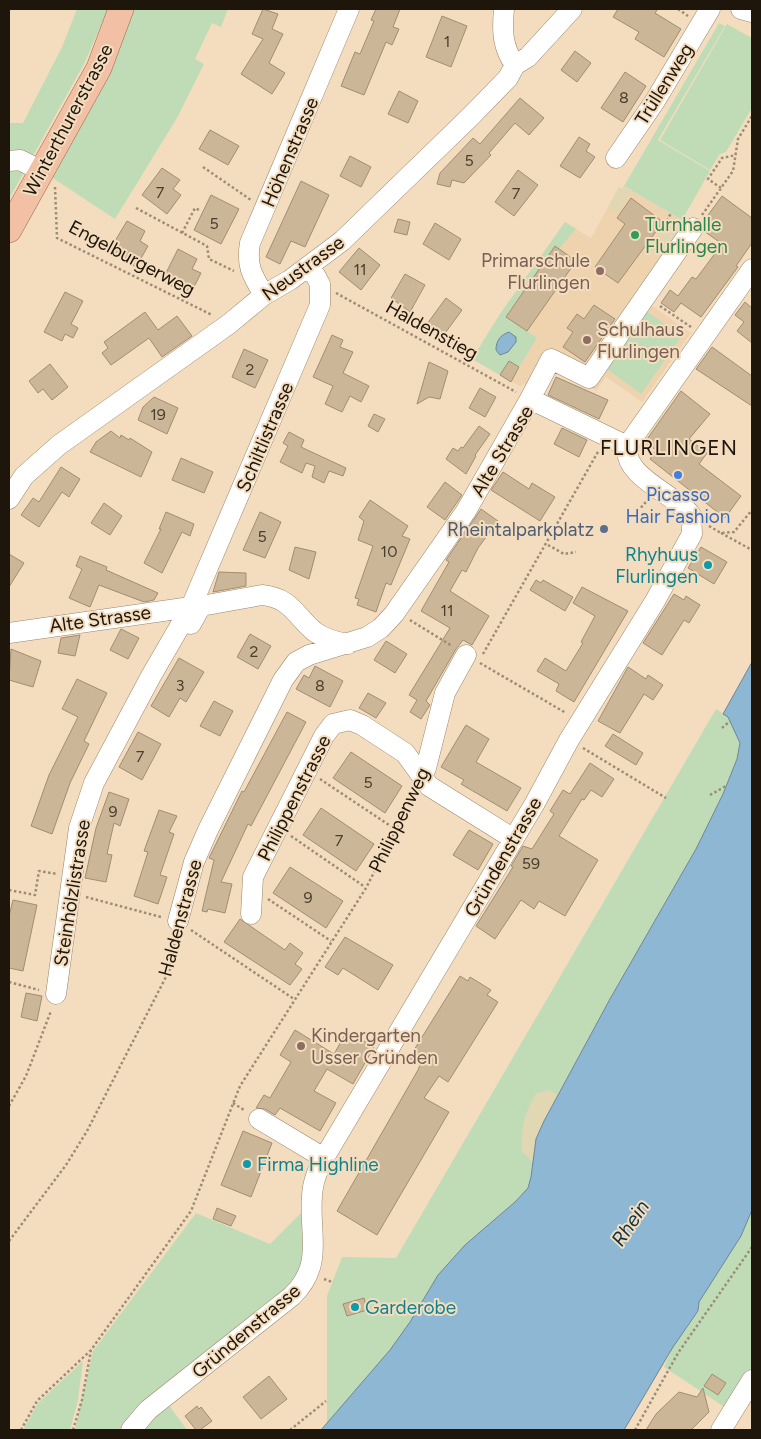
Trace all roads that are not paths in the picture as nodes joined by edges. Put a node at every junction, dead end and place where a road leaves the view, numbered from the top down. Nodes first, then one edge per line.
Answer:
1 (122, 9) edge
2 (349, 9) edge
3 (504, 9) edge
4 (572, 9) edge
5 (710, 9) edge
6 (742, 9) edge
7 (752, 12) edge
8 (515, 65) junction
9 (616, 158) dead end
10 (9, 161) edge
11 (42, 171) junction
12 (696, 223) road end
13 (9, 230) edge
14 (310, 266) junction
15 (750, 278) edge
16 (260, 288) junction
17 (530, 399) junction
18 (627, 446) junction
19 (9, 499) edge
20 (191, 606) junction
21 (9, 632) edge
22 (171, 642) junction
23 (348, 644) junction
24 (471, 656) road end
25 (422, 777) junction
26 (514, 840) junction
27 (251, 914) dead end
28 (178, 922) road end
29 (56, 994) road end
30 (259, 1119) dead end
31 (324, 1158) junction
32 (752, 1380) edge
33 (136, 1424) edge
34 (721, 1430) edge

1 - 11 main road, Winterthurerstrasse
2 - 16 street, Höhenstrasse
3 - 8 street
4 - 8 street, Neustrasse
5 - 9 street, Trüllenweg
6 - 7 street
8 - 14 street, Neustrasse
10 - 11 street
11 - 13 main road, Winterthurerstrasse
12 - 17 street
14 - 16 street, Neustrasse
14 - 20 street, Schiltlistrasse
15 - 18 street
16 - 19 street, Neustrasse
17 - 18 street, Alte Strasse
17 - 23 street, Alte Strasse
18 - 26 street, Gründenstrasse
20 - 21 street, Alte Strasse
20 - 22 street, Steinhölzlistrasse
22 - 23 street, Alte Strasse
22 - 29 street, Steinhölzlistrasse
23 - 28 street, Haldenstrasse
24 - 25 street, Philippenweg
25 - 26 street, Philippenstrasse
25 - 27 street, Philippenstrasse
26 - 31 street, Gründenstrasse
30 - 31 street
31 - 33 street, Gründenstrasse
32 - 34 street

